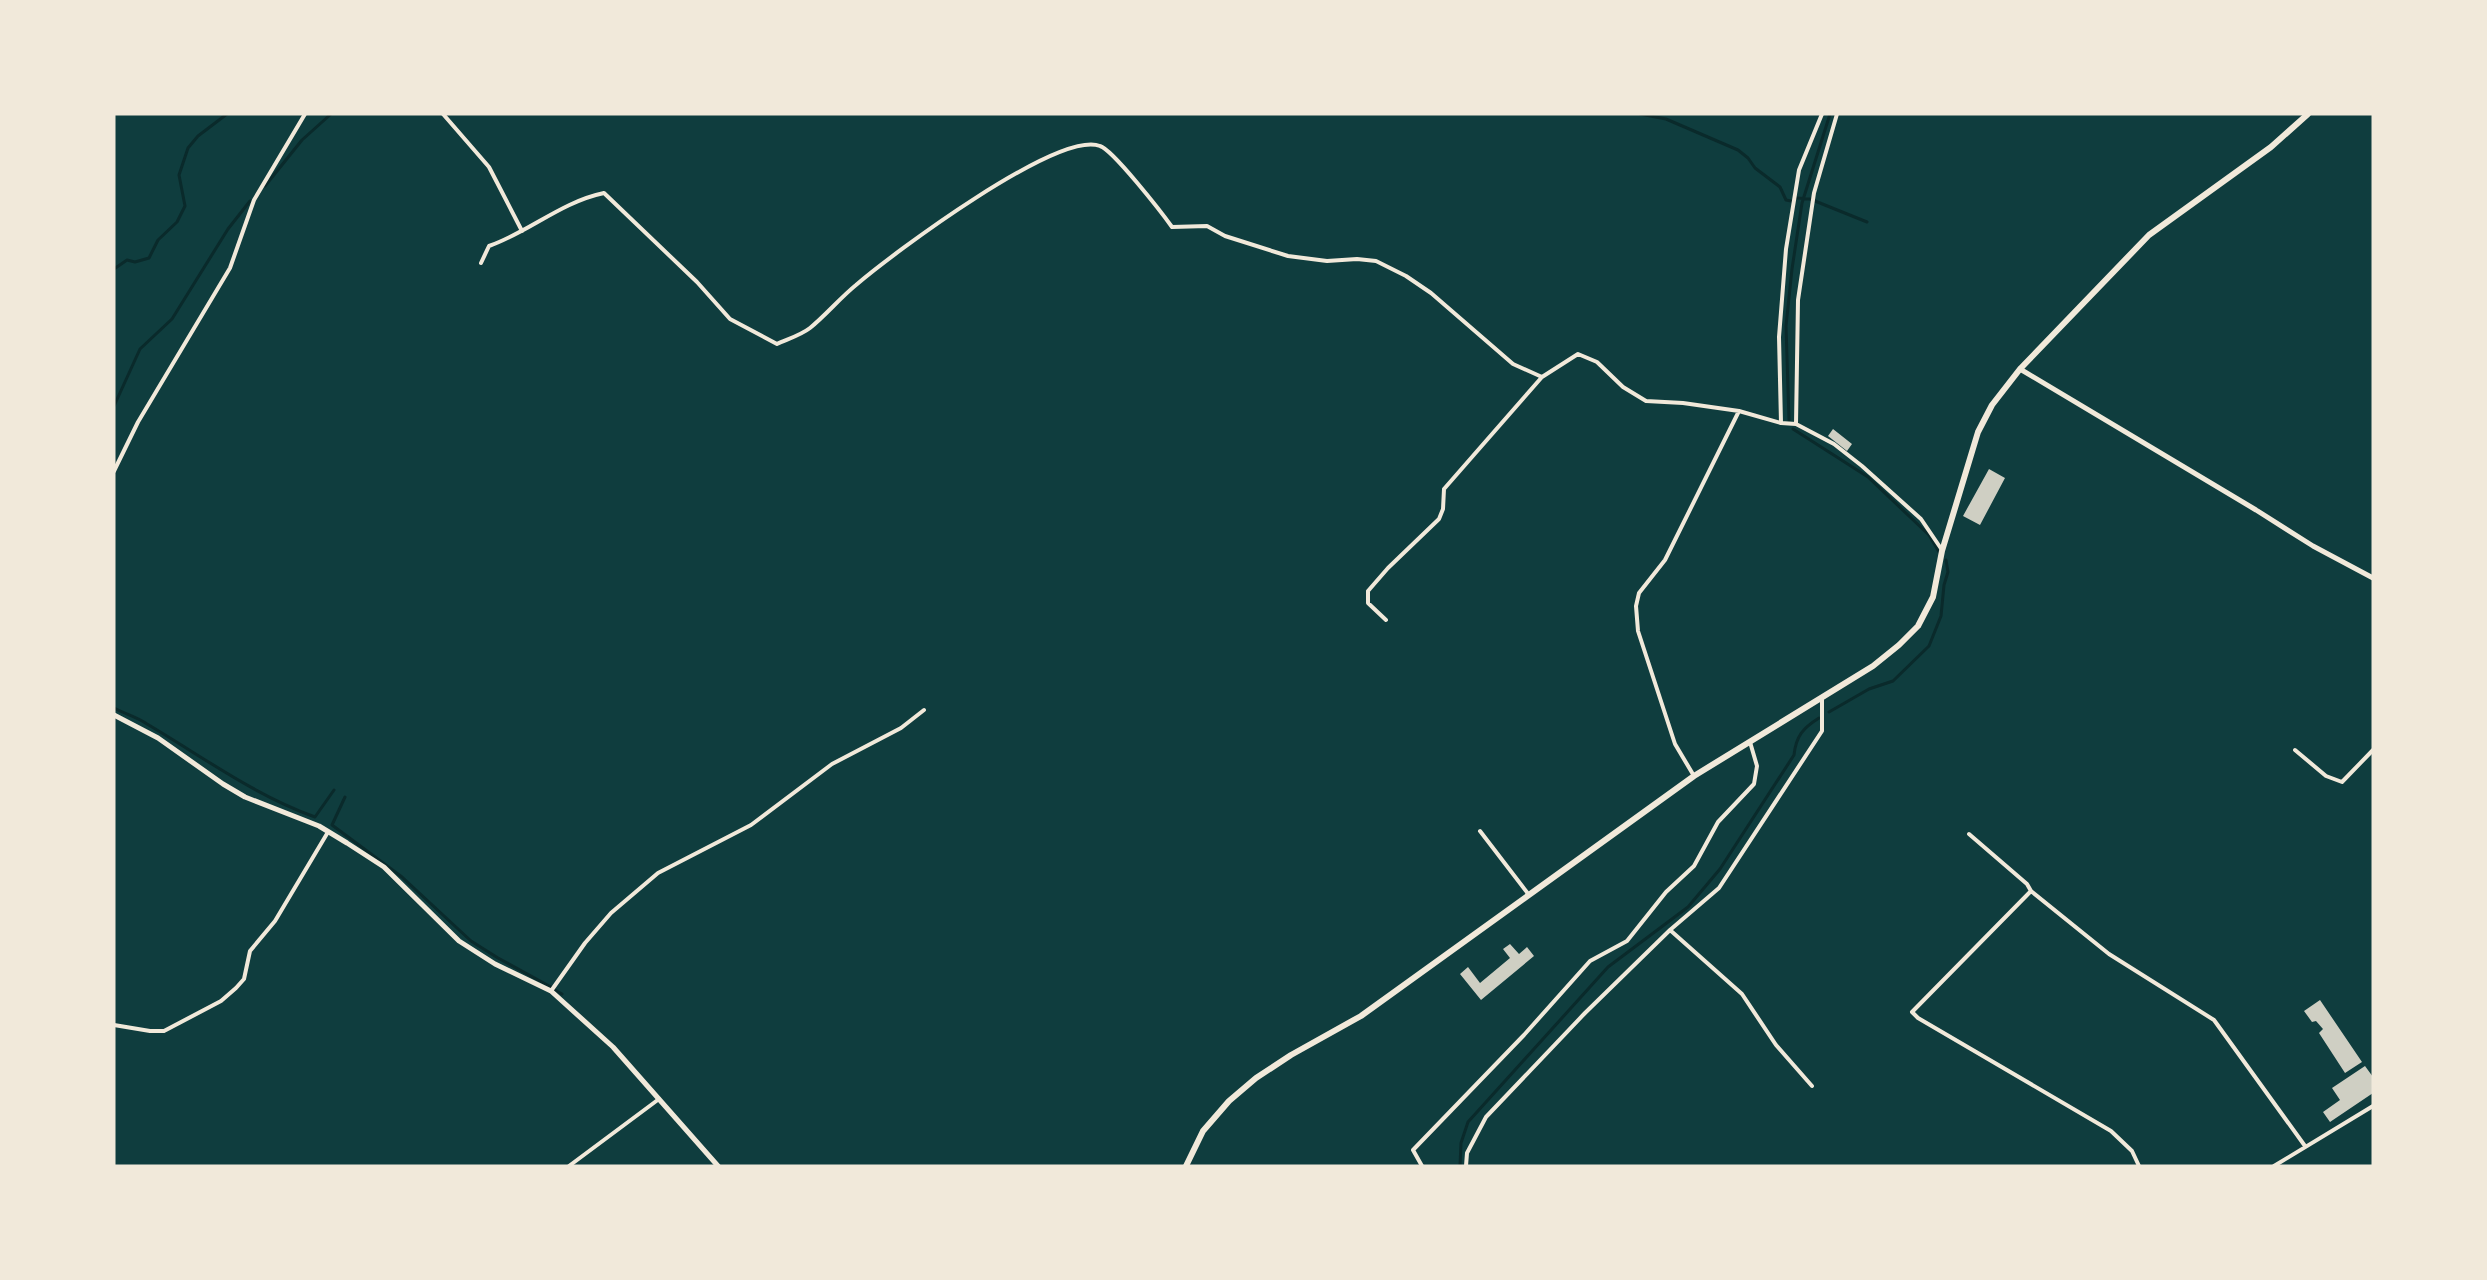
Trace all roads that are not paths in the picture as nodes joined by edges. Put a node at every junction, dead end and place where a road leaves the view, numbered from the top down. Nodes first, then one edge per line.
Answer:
1 (305, 114) edge
2 (443, 114) edge
3 (1822, 114) edge
4 (1837, 114) edge
5 (2308, 114) edge
6 (522, 231) junction
7 (481, 262) dead end
8 (2020, 369) junction
9 (1542, 377) junction
10 (1740, 411) junction
11 (1781, 423) junction
12 (1796, 424) junction
13 (114, 471) edge
14 (1942, 550) junction
15 (2373, 578) edge
16 (1386, 620) dead end
17 (1822, 697) junction
18 (924, 710) dead end
19 (114, 715) edge
20 (1750, 742) junction
21 (2295, 750) dead end
22 (2373, 750) edge
23 (1694, 776) junction
24 (1480, 831) dead end
25 (328, 832) junction
26 (1970, 834) dead end
27 (2031, 891) junction
28 (1530, 896) junction
29 (1670, 930) junction
30 (551, 991) junction
31 (114, 1025) edge
32 (1812, 1086) dead end
33 (660, 1099) junction
34 (2373, 1106) edge
35 (2305, 1146) junction
36 (569, 1166) edge
37 (718, 1166) edge
38 (1186, 1166) edge
39 (1422, 1166) edge
40 (1466, 1166) edge
41 (2139, 1166) edge
42 (2274, 1166) edge

1 - 13 street
2 - 6 street
3 - 11 street
4 - 12 street
5 - 8 main road
6 - 7 street
6 - 9 street
8 - 14 main road
8 - 15 main road
9 - 10 street
9 - 16 street
10 - 11 street
10 - 23 street
11 - 12 street
12 - 14 street
14 - 17 main road
17 - 20 main road
17 - 29 street
18 - 30 street
19 - 25 main road
20 - 23 main road
20 - 39 street
21 - 22 street
23 - 28 main road
24 - 28 street
25 - 30 main road
25 - 31 street
26 - 27 street
27 - 35 street
27 - 41 street
28 - 38 main road
29 - 32 street
29 - 40 street
30 - 33 main road
33 - 36 street
33 - 37 main road
34 - 35 street
35 - 42 street

